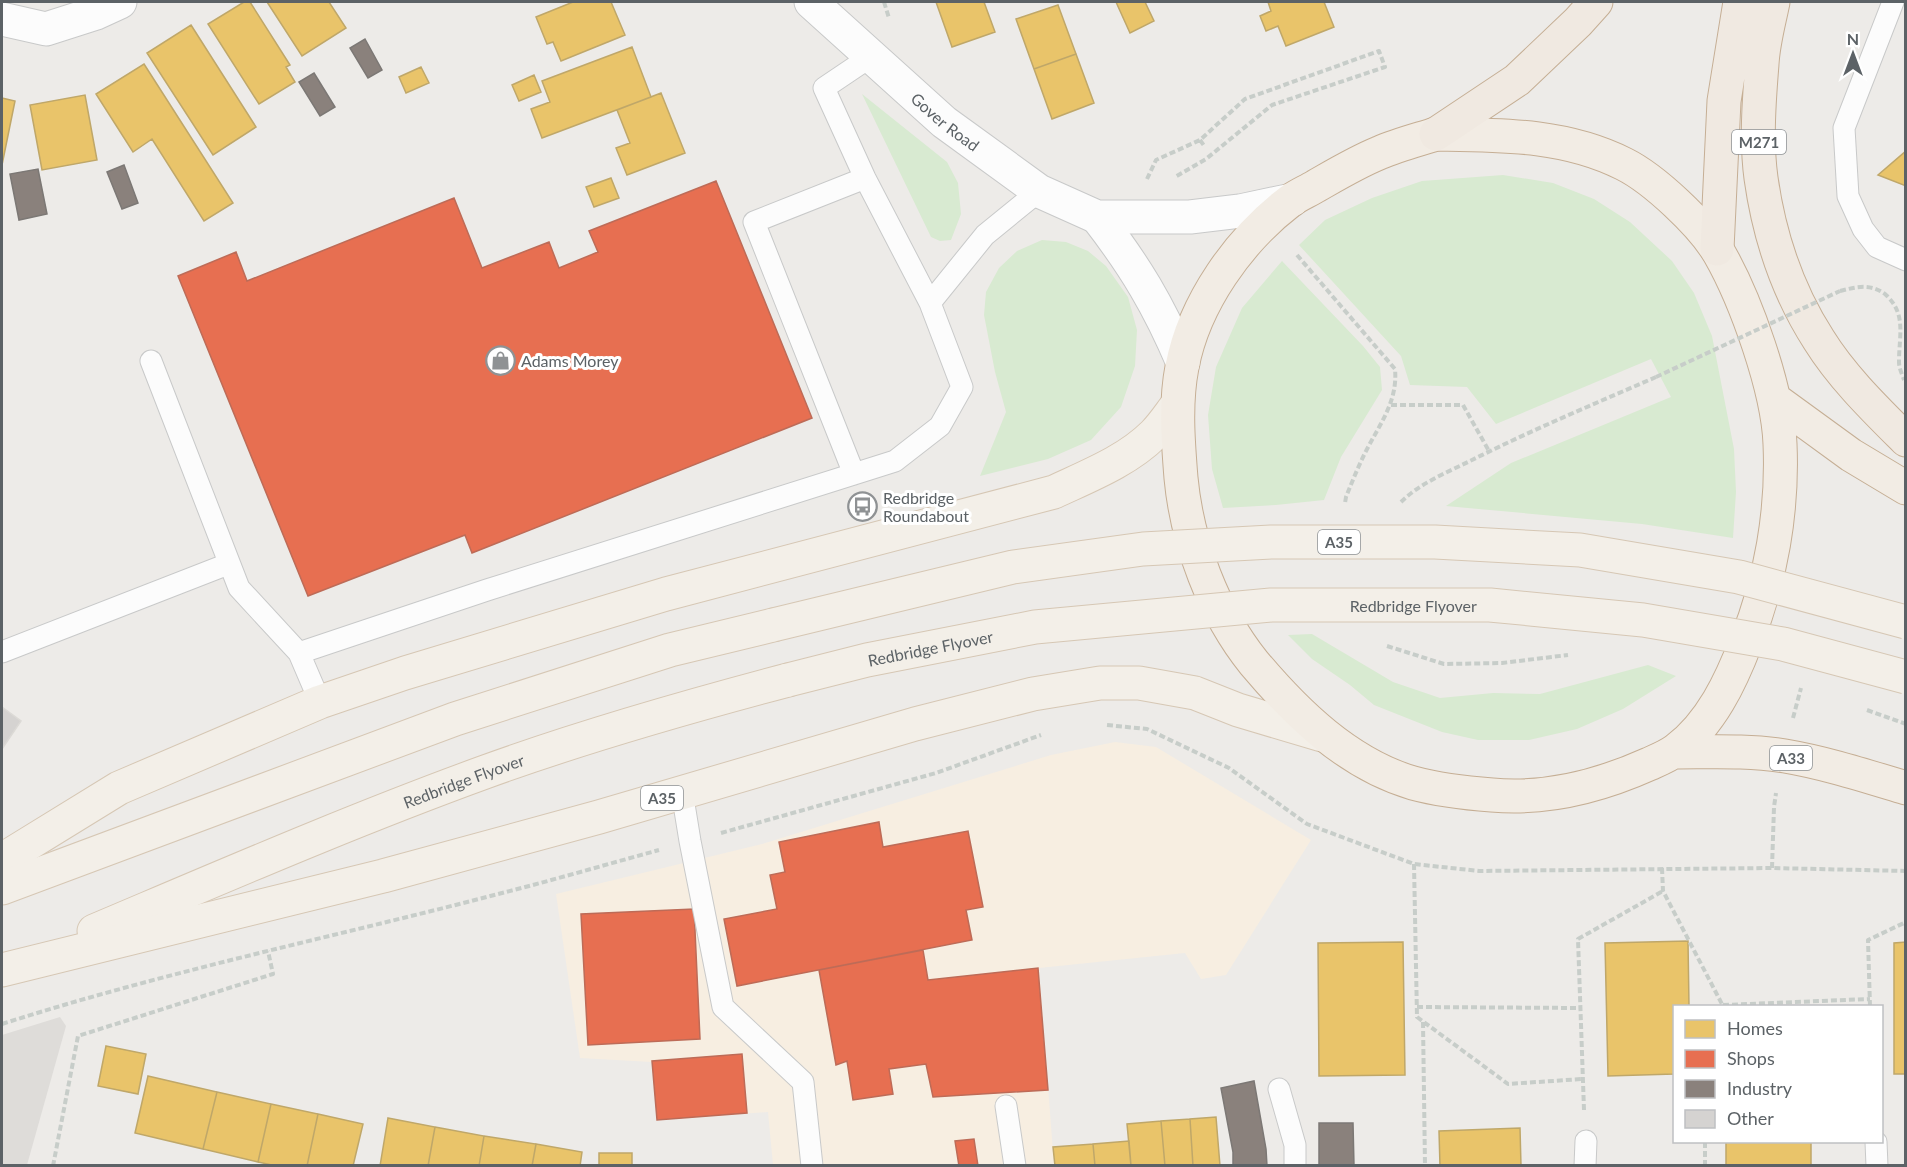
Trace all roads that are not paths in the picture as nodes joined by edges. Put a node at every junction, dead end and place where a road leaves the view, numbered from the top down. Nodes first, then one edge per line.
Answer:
1 (120, 2) edge
2 (811, 2) edge
3 (1596, 2) edge
4 (1740, 2) edge
5 (1773, 2) edge
6 (1893, 2) edge
7 (2, 20) edge
8 (870, 57) junction
9 (1436, 134) junction
10 (865, 178) junction
11 (1039, 191) junction
12 (1292, 200) junction
13 (1097, 216) junction
14 (1717, 249) junction
15 (1905, 260) edge
16 (930, 303) junction
17 (151, 361) dead end
18 (1183, 363) junction
19 (1774, 399) junction
20 (1177, 405) junction
21 (1905, 440) edge
22 (854, 474) junction
23 (1905, 488) edge
24 (228, 564) junction
25 (1905, 622) edge
26 (2, 652) edge
27 (299, 653) junction
28 (1905, 677) edge
29 (320, 702) junction
30 (1322, 735) junction
31 (1674, 752) junction
32 (1905, 788) edge
33 (682, 792) junction
34 (2, 860) edge
35 (2, 888) edge
36 (2, 970) edge
37 (1279, 1089) dead end
38 (1006, 1106) dead end
39 (1586, 1141) road end
40 (1876, 1143) edge
41 (812, 1166) edge
42 (1015, 1166) edge
43 (1295, 1166) edge
44 (1585, 1166) edge
45 (1877, 1166) edge

1 - 7 street
2 - 8 street, Gover Road
3 - 9 highway
4 - 14 highway, M271
5 - 21 highway, M271
6 - 15 lane
8 - 10 lane
8 - 11 street, Gover Road
9 - 12 highway
9 - 14 highway
10 - 16 lane
10 - 22 lane
11 - 13 street, Gover Road
11 - 16 lane
12 - 13 street, Gover Road
12 - 18 highway
13 - 18 street, Gover Road
14 - 19 highway
16 - 22 lane
17 - 24 lane
18 - 20 highway
19 - 23 highway
19 - 31 highway
20 - 29 main road
20 - 30 highway
22 - 27 lane
24 - 26 lane
24 - 27 lane
25 - 35 main road, A35, bridge
27 - 29 lane
28 - 36 main road, Redbridge Flyover / A35, bridge
29 - 34 main road
30 - 31 highway
30 - 33 main road, A35
31 - 32 highway, A33
33 - 36 main road, A35
33 - 41 lane
37 - 43 lane
38 - 42 lane
39 - 44 lane
40 - 45 lane

